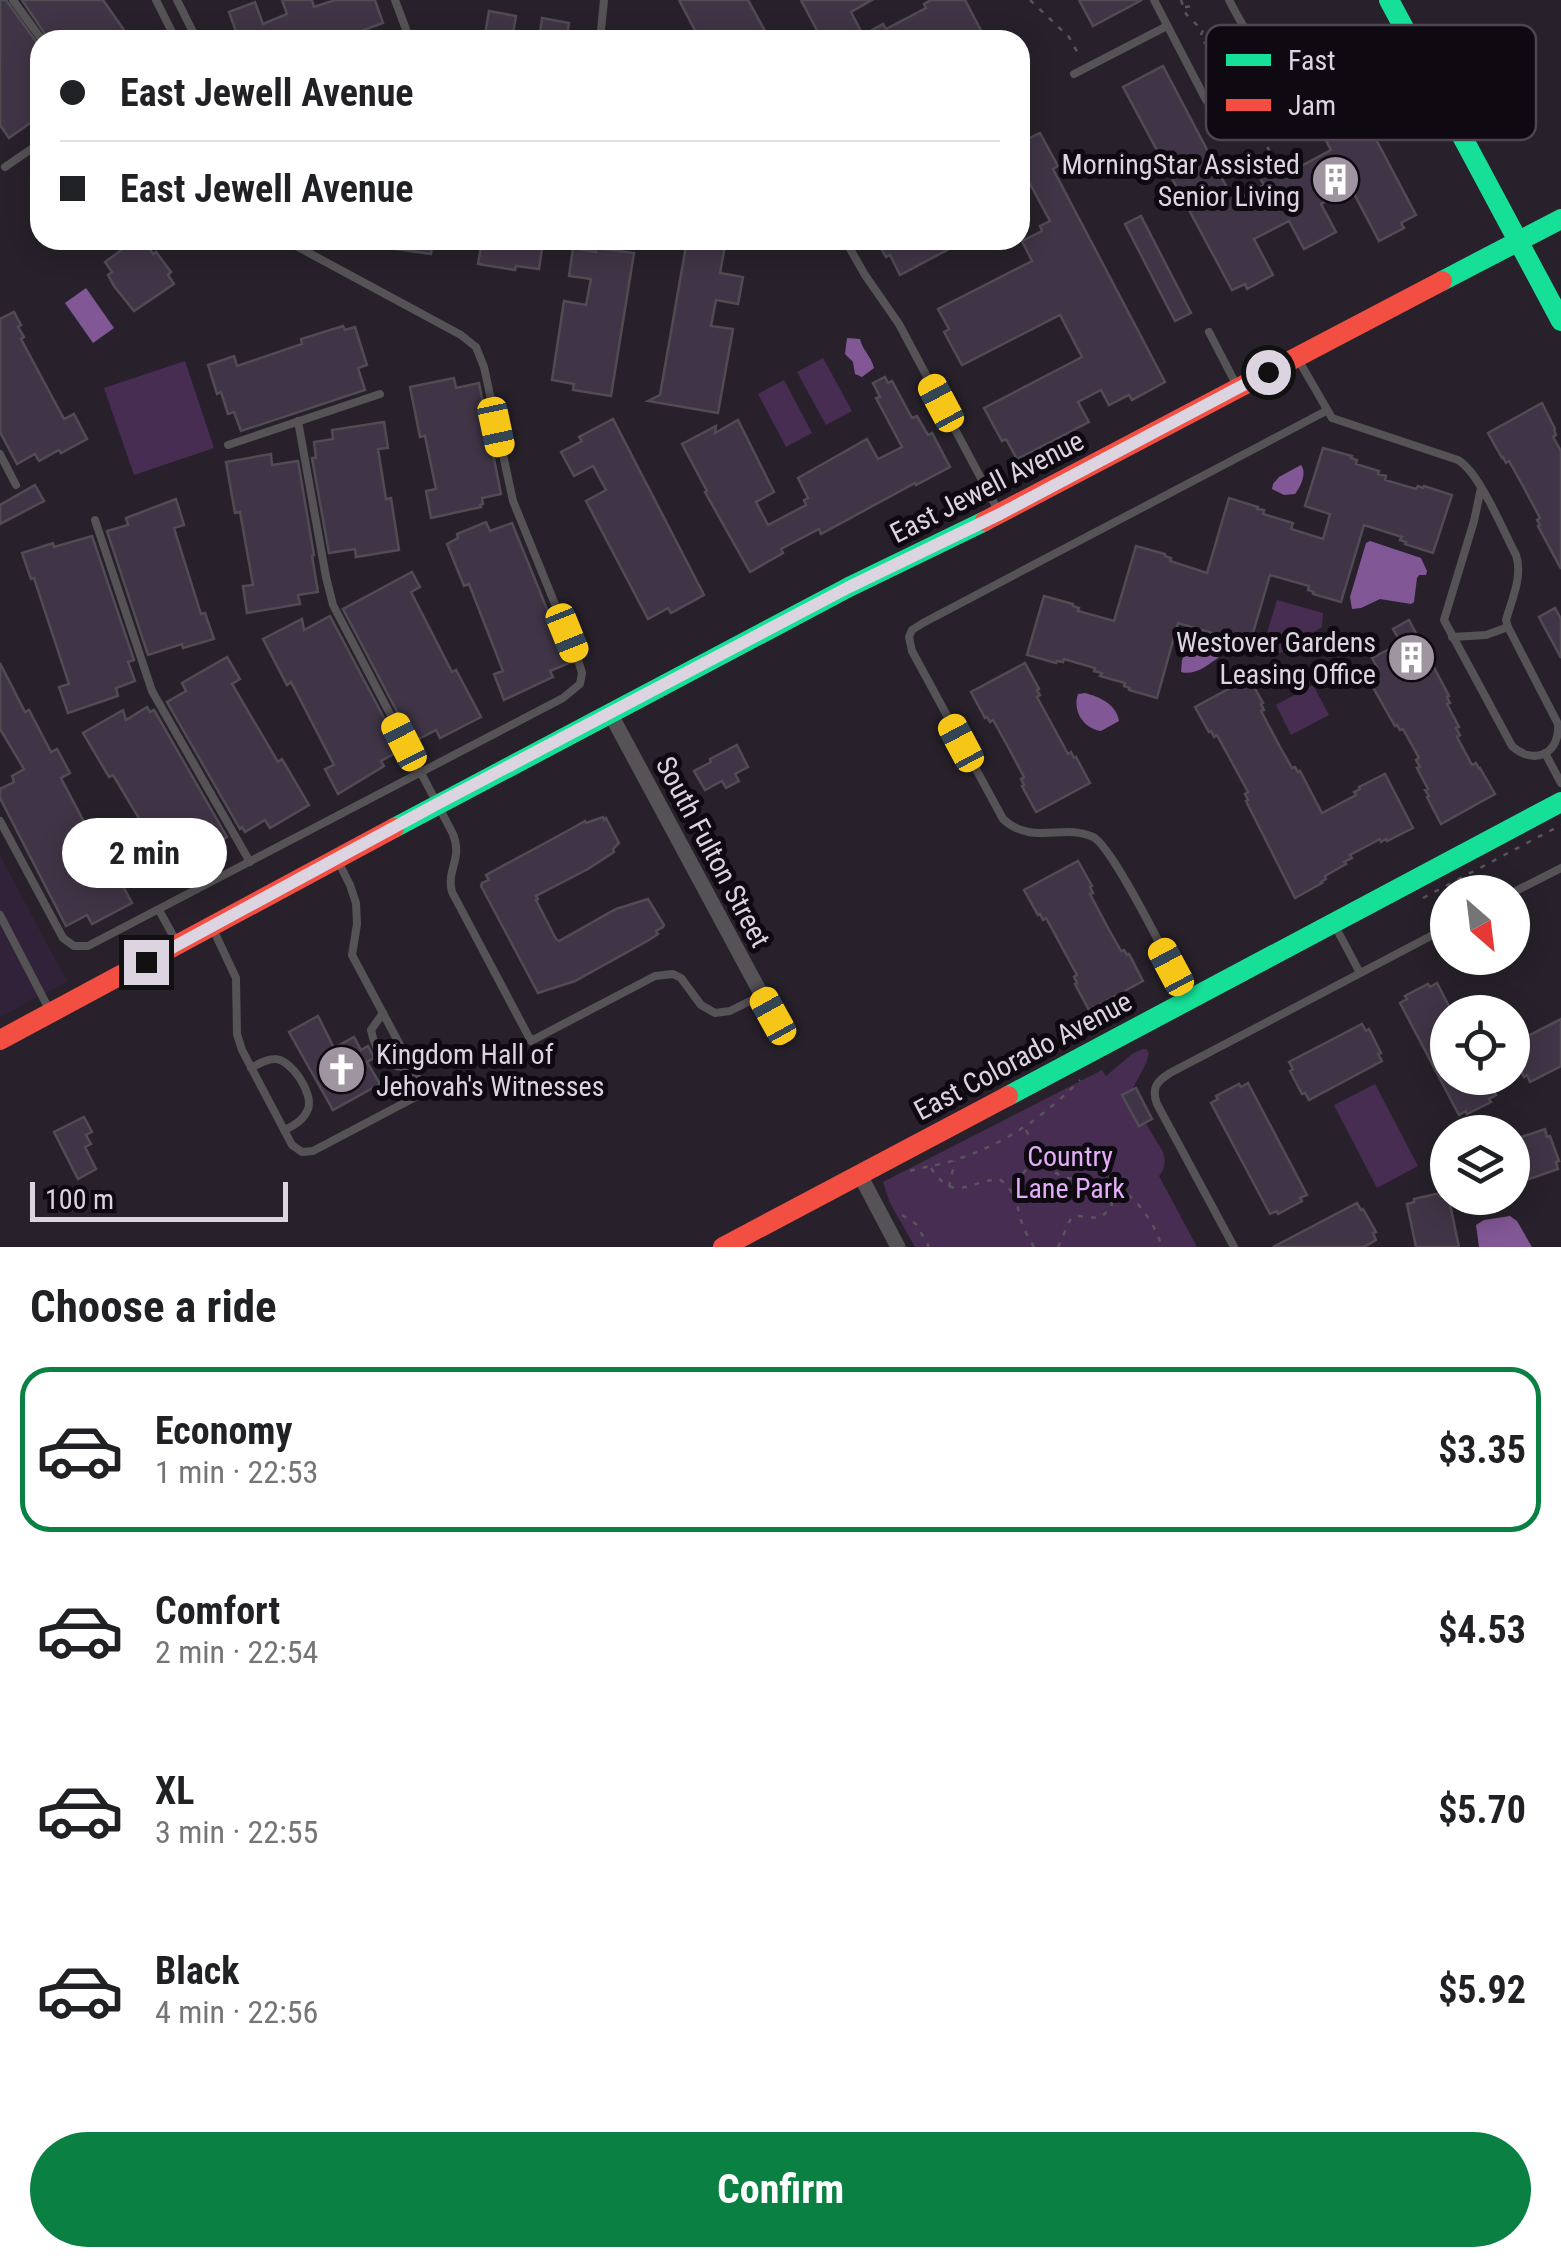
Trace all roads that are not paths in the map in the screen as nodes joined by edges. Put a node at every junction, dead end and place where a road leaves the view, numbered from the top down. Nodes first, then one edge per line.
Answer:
1 (13, 0) edge
2 (156, 0) edge
3 (176, 0) edge
4 (396, 0) edge
5 (604, 0) edge
6 (1154, 0) edge
7 (1229, 0) edge
8 (1389, 0) edge
9 (1241, 25) edge
10 (1402, 25) edge
11 (1167, 26) junction
12 (35, 30) edge
13 (174, 30) edge
14 (192, 30) edge
15 (406, 30) edge
16 (601, 30) edge
17 (1074, 74) dead end
18 (1206, 99) edge
19 (1464, 140) edge
20 (30, 149) edge
21 (6, 167) dead end
22 (1561, 218) edge
23 (1518, 242) junction
24 (304, 250) edge
25 (851, 250) edge
26 (1561, 322) edge
27 (1210, 332) dead end
28 (1297, 357) junction
29 (1238, 388) junction
30 (380, 394) dead end
31 (1326, 411) junction
32 (298, 421) junction
33 (228, 445) dead end
34 (0, 454) edge
35 (16, 485) dead end
36 (1481, 488) junction
37 (1000, 514) junction
38 (95, 520) dead end
39 (1508, 627) junction
40 (1452, 637) junction
41 (610, 713) junction
42 (1545, 753) junction
43 (420, 773) junction
44 (1561, 783) edge
45 (1561, 802) edge
46 (437, 804) junction
47 (0, 821) edge
48 (337, 859) junction
49 (250, 862) junction
50 (1561, 868) edge
51 (1530, 884) edge
52 (160, 910) junction
53 (0, 916) edge
54 (1334, 922) junction
55 (212, 927) junction
56 (1430, 936) edge
57 (178, 946) junction
58 (1360, 973) junction
59 (762, 995) junction
60 (1188, 1000) junction
61 (52, 1013) junction
62 (383, 1013) junction
63 (773, 1016) dead end
64 (0, 1040) edge
65 (411, 1065) junction
66 (251, 1068) junction
67 (284, 1130) junction
68 (860, 1175) junction
69 (723, 1247) edge
70 (898, 1247) edge
71 (1234, 1247) edge

1 - 12 lane
2 - 13 lane
3 - 14 lane
4 - 15 lane
5 - 16 lane
6 - 11 lane
7 - 9 lane
8 - 10 street
11 - 17 lane
11 - 18 lane
19 - 23 street
20 - 21 lane
22 - 23 street, East Jewell Avenue
23 - 26 street
23 - 28 street, East Jewell Avenue
24 - 43 lane
25 - 37 lane
27 - 29 lane
28 - 29 street, East Jewell Avenue
28 - 31 lane
29 - 37 street, East Jewell Avenue
30 - 32 lane
31 - 36 lane
31 - 60 lane
32 - 33 lane
32 - 43 lane
34 - 35 lane
36 - 39 lane
36 - 40 lane
37 - 41 street, East Jewell Avenue
38 - 49 lane
39 - 40 lane
39 - 42 lane
40 - 42 lane
41 - 46 street, East Jewell Avenue
41 - 59 street, South Fulton Street
42 - 44 lane
43 - 46 lane
43 - 49 lane
45 - 54 street, East Colorado Avenue
46 - 48 street, East Jewell Avenue
46 - 59 lane
47 - 52 lane
48 - 55 street, East Jewell Avenue
48 - 62 lane
49 - 52 lane
50 - 51 lane
52 - 57 lane
53 - 61 lane
54 - 58 lane
54 - 60 street, East Colorado Avenue
55 - 57 street, East Jewell Avenue
55 - 66 lane
56 - 58 lane
57 - 61 street, East Jewell Avenue
58 - 71 lane
59 - 63 street, South Fulton Street
60 - 68 street, East Colorado Avenue
61 - 64 street, East Jewell Avenue
62 - 65 lane
62 - 65 lane
65 - 67 lane
66 - 67 lane
66 - 67 lane
68 - 69 street, East Colorado Avenue
68 - 70 street

